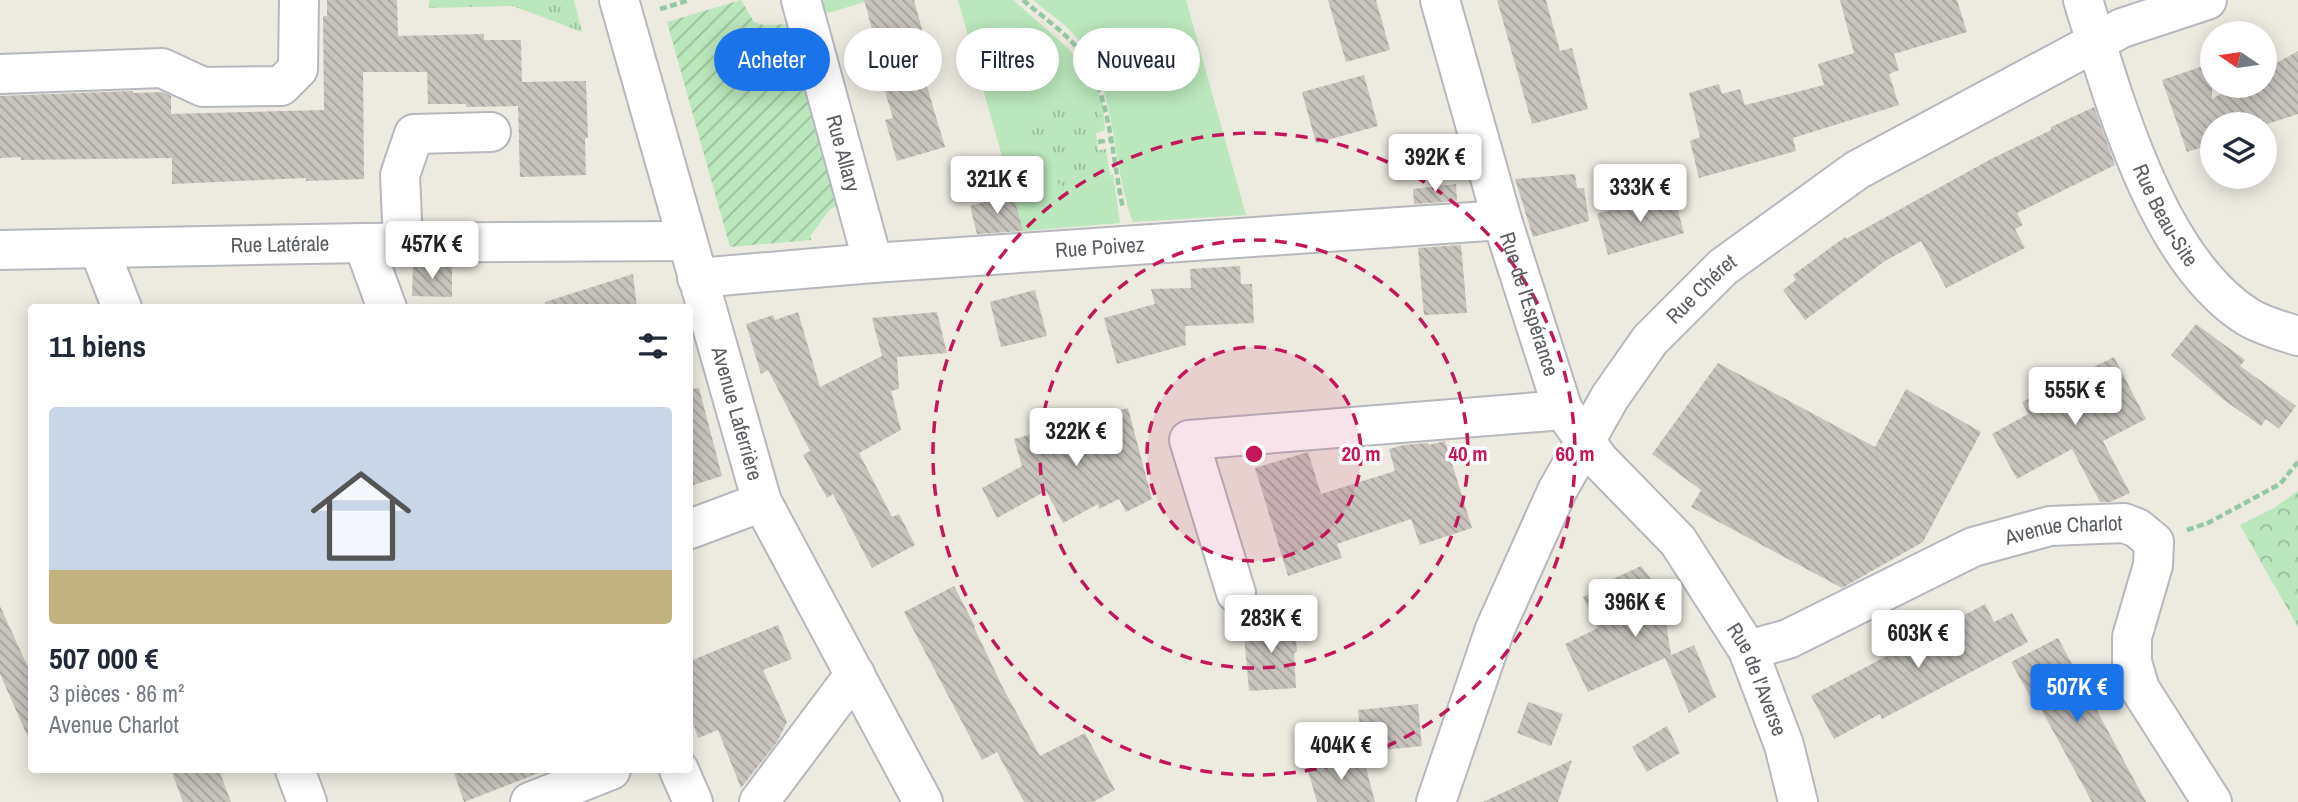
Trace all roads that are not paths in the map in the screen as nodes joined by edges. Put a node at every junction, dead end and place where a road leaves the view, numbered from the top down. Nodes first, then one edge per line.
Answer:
1 (299, 0) edge
2 (619, 0) edge
3 (1440, 0) edge
4 (2084, 0) edge
5 (2207, 0) edge
6 (792, 2) edge
7 (2096, 43) junction
8 (0, 74) edge
9 (491, 132) dead end
10 (1502, 220) junction
11 (687, 241) junction
12 (363, 243) junction
13 (403, 243) junction
14 (99, 248) junction
15 (0, 250) edge
16 (873, 263) junction
17 (697, 278) junction
18 (120, 304) edge
19 (386, 304) edge
20 (2298, 336) edge
21 (1574, 425) junction
22 (762, 502) junction
23 (693, 528) edge
24 (1236, 593) dead end
25 (1748, 650) junction
26 (855, 674) junction
27 (296, 773) edge
28 (603, 773) edge
29 (680, 773) edge
30 (307, 802) edge
31 (530, 802) edge
32 (693, 802) edge
33 (759, 802) edge
34 (923, 802) edge
35 (1436, 802) edge
36 (1798, 802) edge
37 (2212, 802) edge

1 - 8 street
2 - 11 street, Avenue Laferrière
3 - 10 street, Rue de l'Espérance
4 - 7 street, Rue Beau-Site
5 - 7 street, Rue Chéret
6 - 16 street, Rue Allary
7 - 20 street, Rue Beau-Site
7 - 21 street, Rue Chéret
9 - 13 street
10 - 16 street, Rue Poivez
10 - 21 street, Rue de l'Espérance
11 - 13 street, Rue Latérale
11 - 17 street, Avenue Laferrière
12 - 13 street, Rue Latérale
12 - 14 street, Rue Latérale
12 - 19 street
14 - 15 street, Rue Latérale
14 - 18 street
16 - 17 street, Rue Poivez
17 - 22 street, Avenue Laferrière
21 - 24 street
21 - 25 street, Rue de l'Averse
21 - 35 street, Rue Chéret
22 - 23 street
22 - 26 street, Avenue Laferrière
25 - 36 street, Rue de l'Averse
25 - 37 street, Avenue Charlot
26 - 33 street
26 - 34 street, Avenue Laferrière
27 - 30 street
28 - 31 street
29 - 32 street

